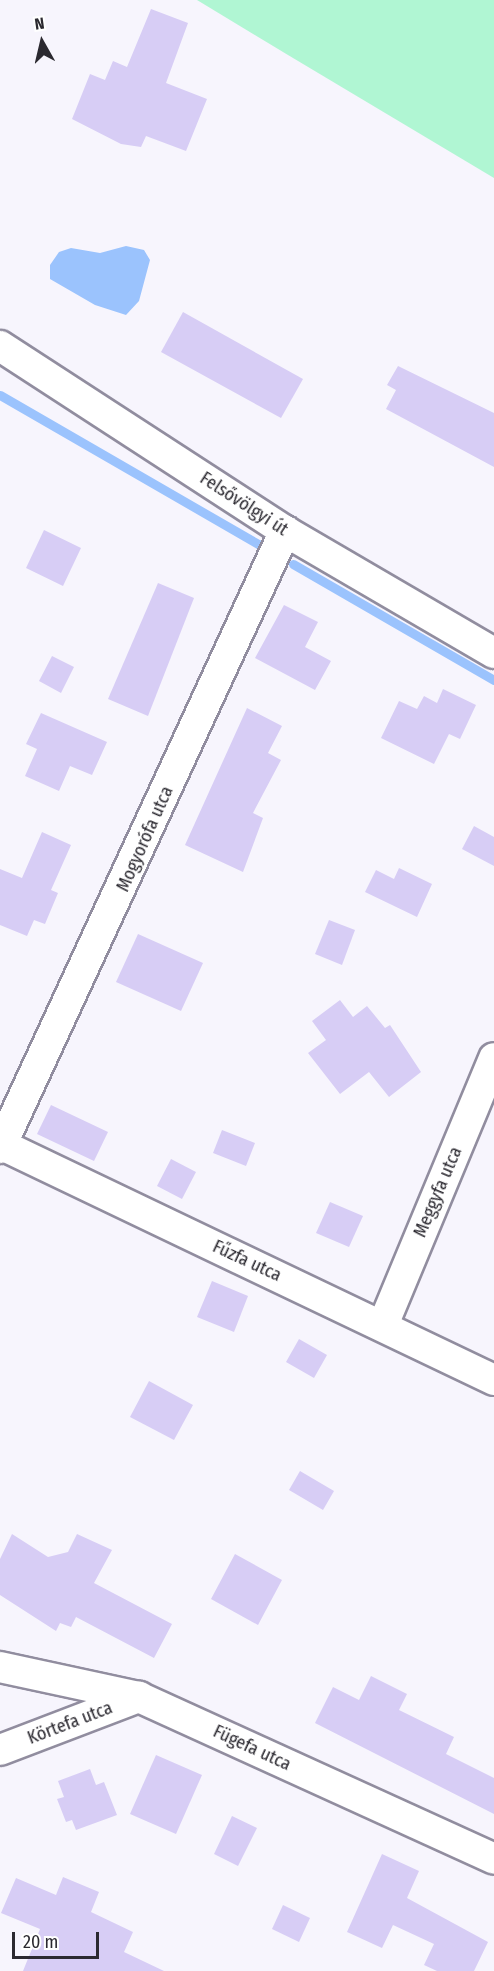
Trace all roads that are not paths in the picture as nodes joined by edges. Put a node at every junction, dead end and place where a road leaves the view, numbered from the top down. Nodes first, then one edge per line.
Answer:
1 (0, 346) edge
2 (285, 531) junction
3 (494, 653) edge
4 (494, 1058) edge
5 (2, 1146) edge
6 (383, 1325) junction
7 (494, 1380) edge
8 (0, 1667) edge
9 (139, 1696) junction
10 (0, 1749) edge
11 (494, 1859) edge

1 - 2 street, Felsővölgyi út
2 - 3 street, Felsővölgyi út
2 - 5 street, Mogyorófa utca
4 - 6 street, Meggyfa utca
5 - 6 street, Fűzfa utca
6 - 7 street, Fűzfa utca
8 - 9 street, Fügefa utca
9 - 10 street, Körtefa utca
9 - 11 street, Fügefa utca

